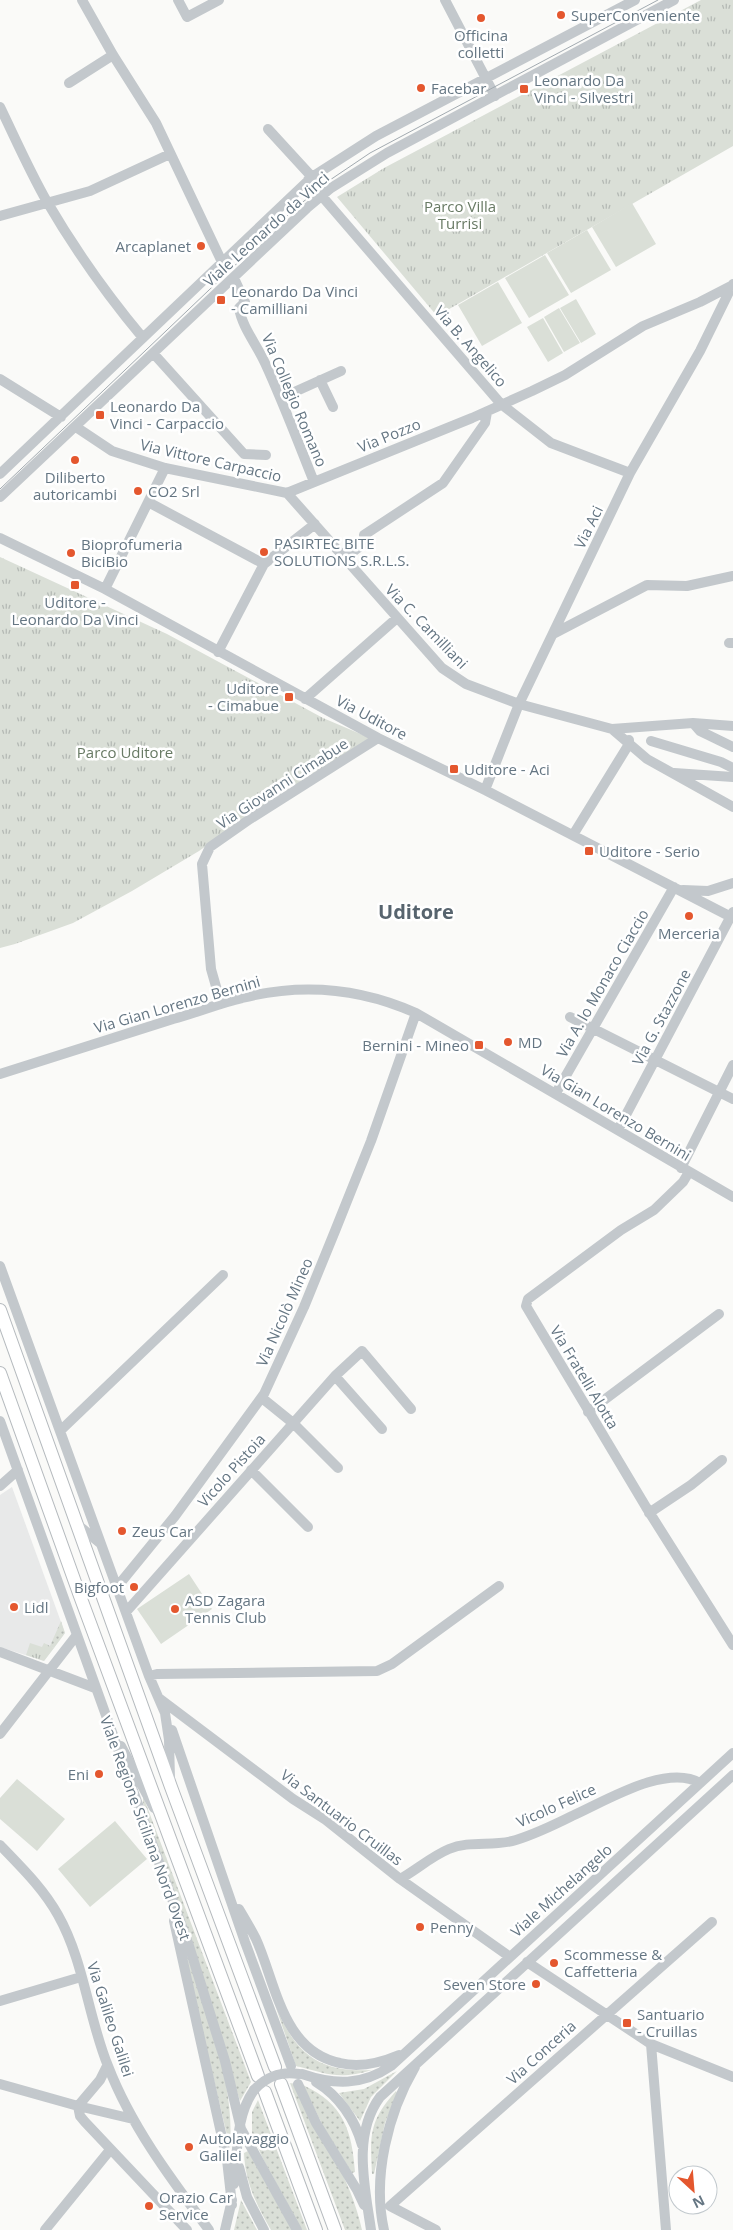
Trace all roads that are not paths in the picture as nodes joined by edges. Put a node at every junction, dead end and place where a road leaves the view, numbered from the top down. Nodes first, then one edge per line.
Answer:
1 (82, 0) edge
2 (178, 0) edge
3 (219, 0) edge
4 (445, 0) edge
5 (635, 0) edge
6 (674, 0) edge
7 (113, 55) junction
8 (486, 79) junction
9 (69, 83) dead end
10 (495, 96) junction
11 (0, 107) edge
12 (268, 129) dead end
13 (170, 154) junction
14 (310, 179) junction
15 (321, 195) junction
16 (48, 202) junction
17 (0, 216) edge
18 (222, 262) junction
19 (234, 278) junction
20 (733, 285) edge
21 (143, 338) junction
22 (154, 353) junction
23 (340, 371) dead end
24 (0, 379) edge
25 (320, 380) junction
26 (281, 398) junction
27 (501, 404) junction
28 (333, 407) dead end
29 (487, 412) junction
30 (61, 417) junction
31 (76, 427) junction
32 (266, 455) dead end
33 (165, 468) junction
34 (630, 473) junction
35 (0, 474) edge
36 (314, 482) junction
37 (288, 493) junction
38 (0, 497) edge
39 (148, 502) junction
40 (315, 524) junction
41 (0, 538) edge
42 (344, 558) junction
43 (264, 564) junction
44 (733, 576) edge
45 (104, 590) junction
46 (397, 618) junction
47 (553, 634) junction
48 (218, 652) junction
49 (305, 699) junction
50 (520, 704) junction
51 (693, 722) junction
52 (652, 725) junction
53 (733, 726) edge
54 (628, 727) junction
55 (612, 729) junction
56 (378, 738) junction
57 (651, 740) junction
58 (629, 744) junction
59 (733, 747) edge
60 (646, 759) junction
61 (733, 768) edge
62 (671, 772) junction
63 (733, 777) edge
64 (485, 790) junction
65 (733, 807) edge
66 (573, 835) junction
67 (733, 883) edge
68 (677, 888) junction
69 (732, 915) edge
70 (221, 1004) junction
71 (416, 1013) junction
72 (570, 1017) dead end
73 (594, 1029) junction
74 (656, 1060) junction
75 (733, 1065) edge
76 (0, 1074) edge
77 (719, 1092) junction
78 (556, 1093) junction
79 (733, 1099) edge
80 (618, 1130) junction
81 (685, 1170) junction
82 (732, 1193) edge
83 (0, 1266) edge
84 (223, 1275) dead end
85 (0, 1310) edge
86 (719, 1314) dead end
87 (0, 1373) edge
88 (335, 1376) junction
89 (262, 1398) junction
90 (411, 1409) dead end
91 (588, 1412) junction
92 (0, 1421) edge
93 (293, 1423) junction
94 (382, 1429) dead end
95 (60, 1431) junction
96 (2, 1434) edge
97 (722, 1460) dead end
98 (338, 1468) dead end
99 (18, 1470) junction
100 (251, 1470) junction
101 (0, 1486) edge
102 (649, 1513) junction
103 (78, 1525) junction
104 (308, 1527) dead end
105 (102, 1545) junction
106 (499, 1586) dead end
107 (117, 1587) junction
108 (126, 1612) junction
109 (76, 1636) junction
110 (733, 1644) edge
111 (0, 1652) edge
112 (48, 1672) junction
113 (149, 1676) junction
114 (95, 1688) junction
115 (159, 1699) junction
116 (102, 1709) junction
117 (165, 1713) junction
118 (0, 1734) edge
119 (733, 1753) edge
120 (733, 1775) edge
121 (700, 1783) junction
122 (171, 1787) junction
123 (151, 1843) junction
124 (0, 1845) edge
125 (173, 1846) junction
126 (400, 1880) junction
127 (228, 1889) junction
128 (712, 1922) dead end
129 (510, 1957) junction
130 (527, 1962) junction
131 (81, 1977) junction
132 (0, 2001) edge
133 (606, 2014) junction
134 (651, 2044) junction
135 (409, 2050) junction
136 (419, 2060) junction
137 (108, 2066) junction
138 (292, 2066) dead end
139 (275, 2067) dead end
140 (258, 2076) dead end
141 (300, 2077) junction
142 (733, 2077) edge
143 (0, 2084) edge
144 (281, 2084) dead end
145 (259, 2091) junction
146 (78, 2106) junction
147 (133, 2119) junction
148 (240, 2125) junction
149 (362, 2149) junction
150 (110, 2150) junction
151 (238, 2156) junction
152 (232, 2205) junction
153 (385, 2207) junction
154 (370, 2228) edge
155 (45, 2230) edge
156 (187, 2230) edge
157 (209, 2230) edge
158 (225, 2230) edge
159 (264, 2230) edge
160 (297, 2230) edge
161 (316, 2230) edge
162 (335, 2230) edge
163 (384, 2230) edge
164 (436, 2230) edge
165 (666, 2230) edge

1 - 7 street
2 - 3 street
4 - 8 street
5 - 8 street, Viale Leonardo da Vinci
6 - 10 street, Viale Leonardo da Vinci
7 - 9 street
7 - 13 street
8 - 10 street
8 - 14 street, Viale Leonardo da Vinci
10 - 15 street, Viale Leonardo da Vinci
11 - 16 street
12 - 14 street, Via B. Angelico
13 - 16 street
13 - 18 street
14 - 15 street, Via B. Angelico
14 - 18 street, Viale Leonardo da Vinci
15 - 19 street, Viale Leonardo da Vinci
15 - 27 street, Via B. Angelico
16 - 17 street
16 - 21 street
18 - 21 street, Viale Leonardo da Vinci
19 - 22 street, Viale Leonardo da Vinci
19 - 26 street, Via Collegio Romano
20 - 27 street, Via Pozzo
20 - 34 street, Via Aci
21 - 30 street, Viale Leonardo da Vinci
22 - 31 street, Viale Leonardo da Vinci
22 - 32 street
23 - 25 street
24 - 30 street
25 - 26 street
25 - 28 street
26 - 36 street, Via Collegio Romano
27 - 29 street, Via Pozzo
27 - 34 street, Via B. Angelico
29 - 36 street, Via Pozzo
29 - 42 street
30 - 35 street, Viale Leonardo da Vinci
31 - 33 street, Via Vittore Carpaccio
31 - 38 street, Viale Leonardo da Vinci
33 - 37 street, Via Vittore Carpaccio
33 - 39 street
34 - 47 street, Via Aci
36 - 37 street, Via Pozzo
37 - 40 street, Via C. Camilliani
39 - 43 street
39 - 45 street
40 - 42 street, Via C. Camilliani
40 - 43 street
41 - 45 street, Via Uditore
42 - 46 street, Via C. Camilliani
43 - 48 street
44 - 47 street
45 - 48 street, Via Uditore
46 - 49 street
46 - 50 street, Via C. Camilliani
47 - 50 street, Via Aci
48 - 49 street, Via Uditore
49 - 56 street, Via Uditore
50 - 55 street, Via C. Camilliani
50 - 64 street, Via Aci
51 - 52 street
51 - 53 street
51 - 59 street
52 - 54 street
52 - 57 street
54 - 55 street
54 - 58 street
55 - 58 street
56 - 64 street, Via Uditore
56 - 70 street, Via Giovanni Cimabue
57 - 60 street
57 - 61 street
58 - 60 street
58 - 66 street
60 - 62 street
62 - 63 street
62 - 65 street
64 - 66 street, Via Uditore
66 - 68 street, Via Uditore
67 - 68 street
68 - 69 street, Via Uditore
68 - 73 street, Via A. lo Monaco Ciaccio
69 - 74 street, Via G. Stazzone
70 - 71 street, Via Gian Lorenzo Bernini
70 - 76 street, Via Gian Lorenzo Bernini
71 - 78 street, Via Gian Lorenzo Bernini
71 - 89 street, Via Nicolò Mineo
72 - 73 street
73 - 74 street
73 - 78 street, Via A. lo Monaco Ciaccio
74 - 77 street
74 - 80 street, Via G. Stazzone
75 - 77 street, Via Fratelli Alotta
77 - 79 street
77 - 81 street, Via Fratelli Alotta
78 - 80 street, Via Gian Lorenzo Bernini
80 - 81 street, Via Gian Lorenzo Bernini
81 - 82 street, Via Gian Lorenzo Bernini
81 - 91 street, Via Fratelli Alotta
83 - 95 street
84 - 95 street
85 - 103 main road
86 - 91 street
87 - 125 main road, Viale Regione Siciliana Nord Ovest
88 - 90 street, Vicolo Pistoia
88 - 93 street, Vicolo Pistoia
88 - 94 street
89 - 93 street
89 - 107 street, Via Nicolò Mineo
91 - 102 street, Via Fratelli Alotta
92 - 96 street, Viale Regione Siciliana Nord Ovest
93 - 98 street
93 - 100 street, Vicolo Pistoia
95 - 105 street
96 - 99 street, Viale Regione Siciliana Nord Ovest
97 - 102 street
99 - 101 street
99 - 109 street, Viale Regione Siciliana Nord Ovest
100 - 104 street
100 - 108 street, Vicolo Pistoia
102 - 110 street, Via Fratelli Alotta
103 - 105 street
103 - 122 main road
105 - 107 street
106 - 113 street
107 - 108 street
108 - 113 street
109 - 112 street
109 - 114 street, Viale Regione Siciliana Nord Ovest
111 - 112 street
112 - 114 street
112 - 118 street
113 - 115 street
114 - 116 street, Viale Regione Siciliana Nord Ovest
115 - 117 street
115 - 126 street, Via Santuario Cruillas
116 - 123 street, Viale Regione Siciliana Nord Ovest
116 - 125 street
117 - 122 street
117 - 127 street
119 - 121 street, Viale Michelangelo
120 - 130 street, Viale Michelangelo
121 - 126 street, Vicolo Felice
121 - 129 street, Viale Michelangelo
122 - 139 main road
123 - 148 street, Viale Regione Siciliana Nord Ovest
123 - 152 street
124 - 131 street, Via Galileo Galilei
125 - 140 main road, Viale Regione Siciliana Nord Ovest
126 - 129 street, Via Santuario Cruillas
127 - 135 street
127 - 138 street
128 - 133 street, Via Conceria
129 - 135 street, Viale Michelangelo
130 - 133 street
130 - 136 street, Viale Michelangelo
131 - 132 street
131 - 137 street, Via Galileo Galilei
133 - 134 street
133 - 153 street, Via Conceria
134 - 142 street
134 - 165 street
135 - 141 street, Viale Michelangelo
136 - 149 street, Viale Michelangelo
136 - 153 street
137 - 146 street
137 - 147 street, Via Galileo Galilei
141 - 145 street, bridge
141 - 149 street
141 - 154 street
143 - 146 street
144 - 162 main road
145 - 148 street
145 - 161 main road
146 - 147 street
146 - 150 street
147 - 157 street, Via Galileo Galilei
148 - 151 street
148 - 160 street, Viale Regione Siciliana Nord Ovest
149 - 154 street
150 - 155 street
150 - 156 street
151 - 152 street
151 - 159 street
152 - 158 street
153 - 163 street
153 - 164 street

